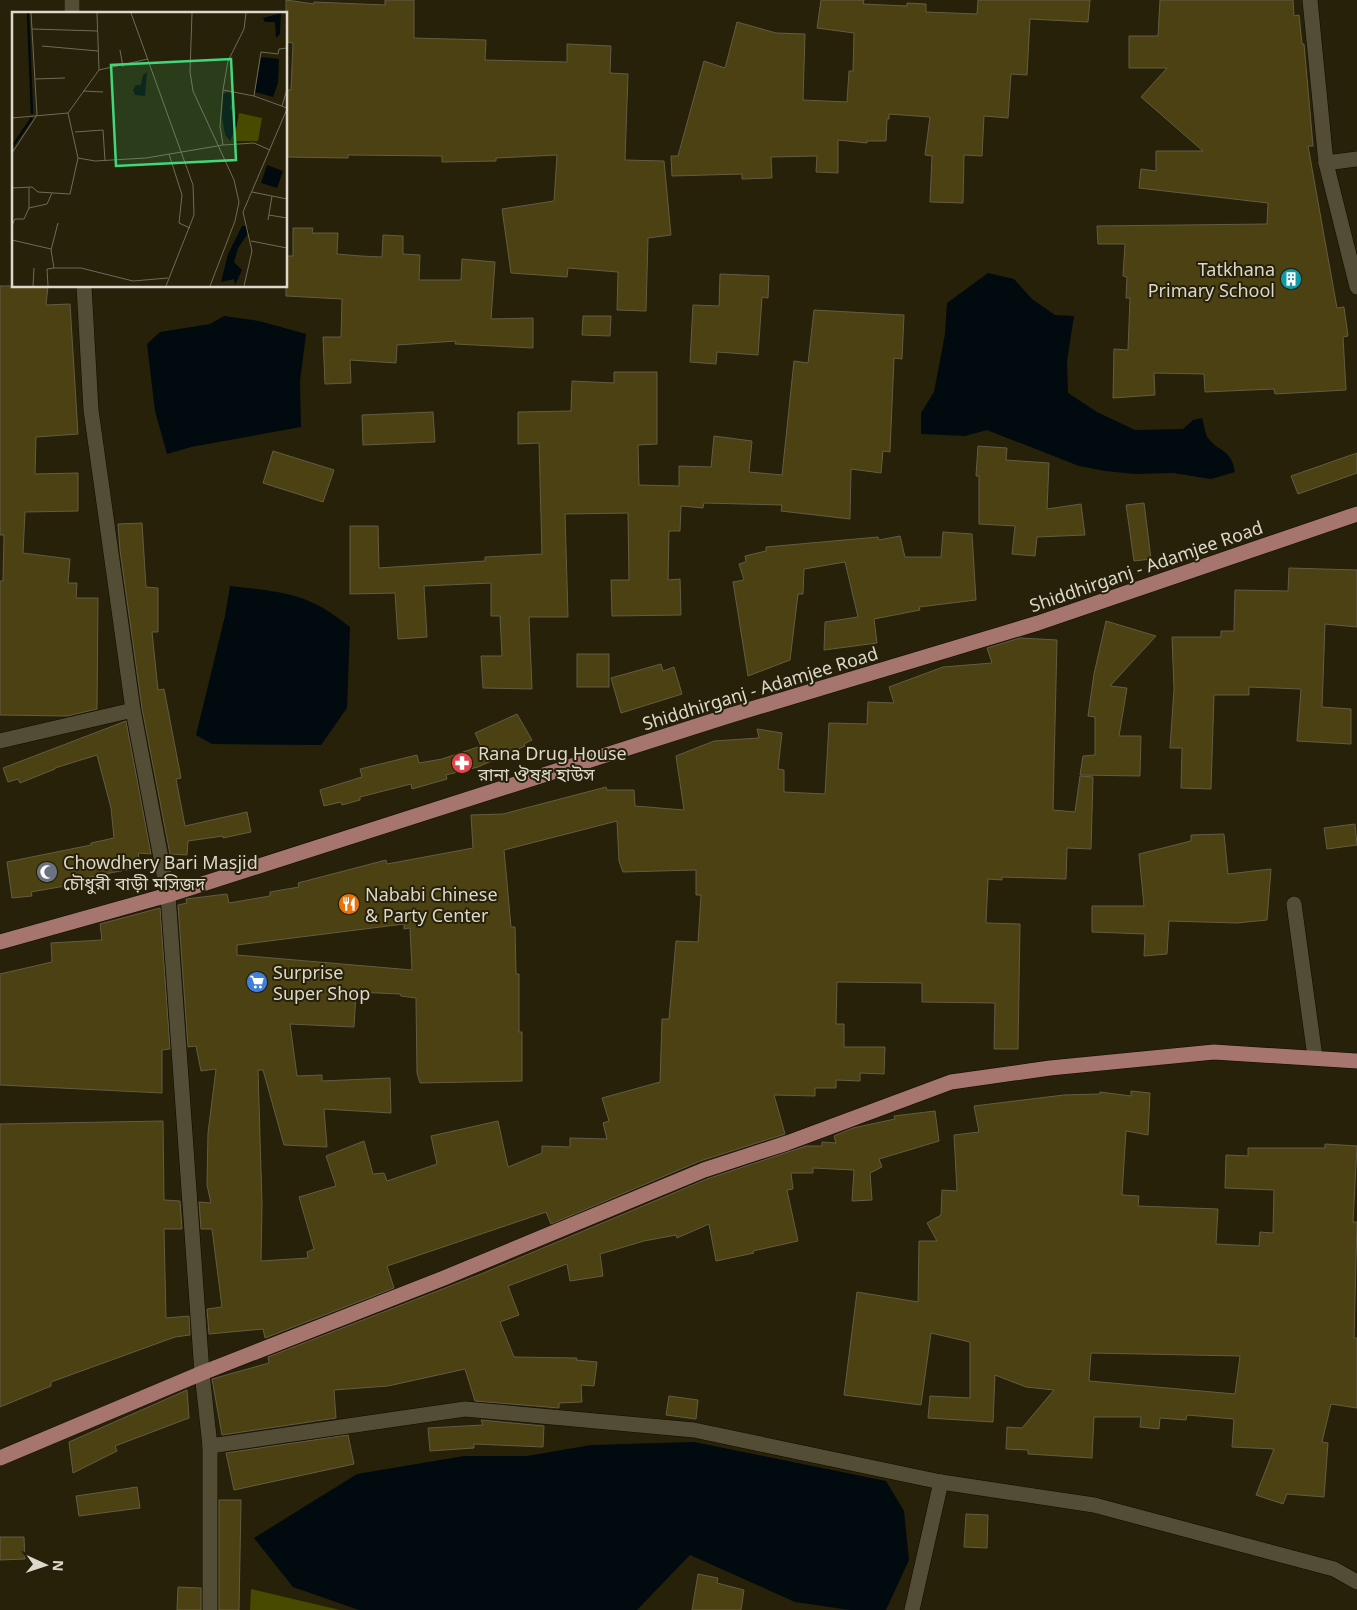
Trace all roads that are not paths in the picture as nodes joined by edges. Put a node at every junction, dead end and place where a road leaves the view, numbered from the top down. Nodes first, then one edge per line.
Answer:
1 (1310, 0) edge
2 (1357, 159) edge
3 (1326, 163) junction
4 (1357, 287) edge
5 (84, 288) edge
6 (1357, 514) edge
7 (133, 710) junction
8 (0, 741) edge
9 (168, 895) junction
10 (1294, 904) dead end
11 (0, 942) edge
12 (1315, 1057) junction
13 (1357, 1062) edge
14 (202, 1373) junction
15 (210, 1446) junction
16 (0, 1458) edge
17 (941, 1482) junction
18 (1357, 1582) edge
19 (210, 1610) edge
20 (912, 1610) edge

1 - 3 street
2 - 3 street
3 - 4 street
5 - 7 street
6 - 9 main road, Shiddhirganj - Adamjee Road
7 - 8 street
7 - 9 street
9 - 11 main road, Shiddhirganj - Adamjee Road
9 - 14 street
10 - 12 street
12 - 13 main road
12 - 14 main road
14 - 15 street
14 - 16 main road
15 - 17 street
15 - 19 street
17 - 18 street
17 - 20 street

